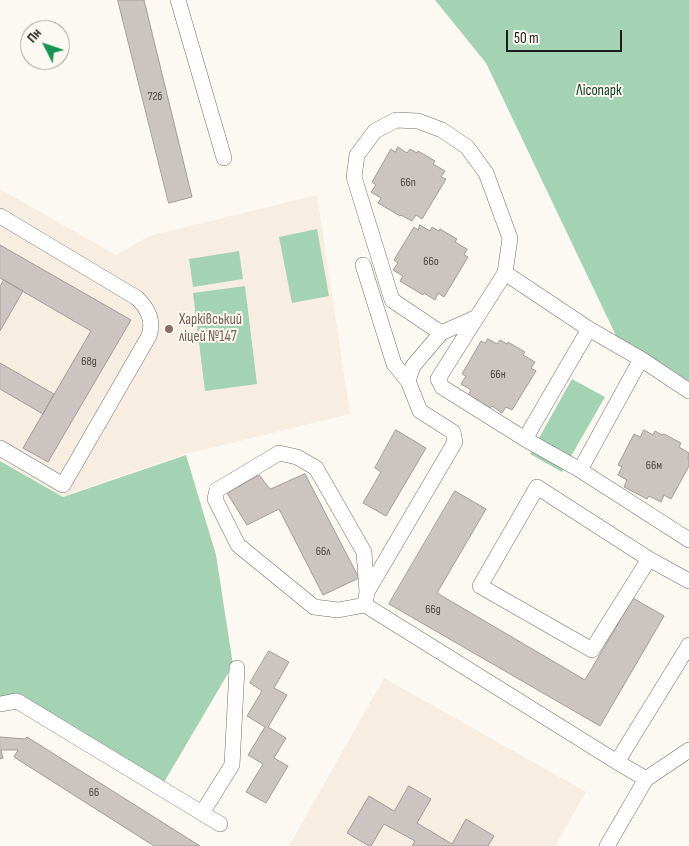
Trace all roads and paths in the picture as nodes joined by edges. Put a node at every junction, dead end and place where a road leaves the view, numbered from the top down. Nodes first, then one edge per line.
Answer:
1 (178, 0) edge
2 (224, 158) dead end
3 (0, 216) edge
4 (362, 265) dead end
5 (505, 273) junction
6 (477, 317) junction
7 (589, 329) junction
8 (441, 333) junction
9 (641, 360) junction
10 (408, 381) junction
11 (689, 391) edge
12 (525, 438) junction
13 (0, 448) edge
14 (580, 470) junction
15 (689, 540) edge
16 (649, 558) junction
17 (689, 581) edge
18 (366, 599) junction
19 (689, 645) edge
20 (237, 668) dead end
21 (0, 704) edge
22 (689, 750) edge
23 (617, 762) junction
24 (646, 779) junction
25 (202, 813) junction
26 (220, 824) dead end
27 (607, 846) edge

1 - 2 street
3 - 13 street
4 - 10 street
5 - 6 street
5 - 7 street
5 - 8 street
6 - 8 street
6 - 12 street
7 - 9 street
7 - 12 street
8 - 10 street
9 - 11 street
9 - 14 street
10 - 18 street
12 - 14 street
14 - 15 street
16 - 16 street
16 - 17 street
18 - 18 street
18 - 23 street
19 - 23 street
20 - 25 street
21 - 25 street
22 - 24 street
23 - 24 street
24 - 27 street
25 - 26 street

